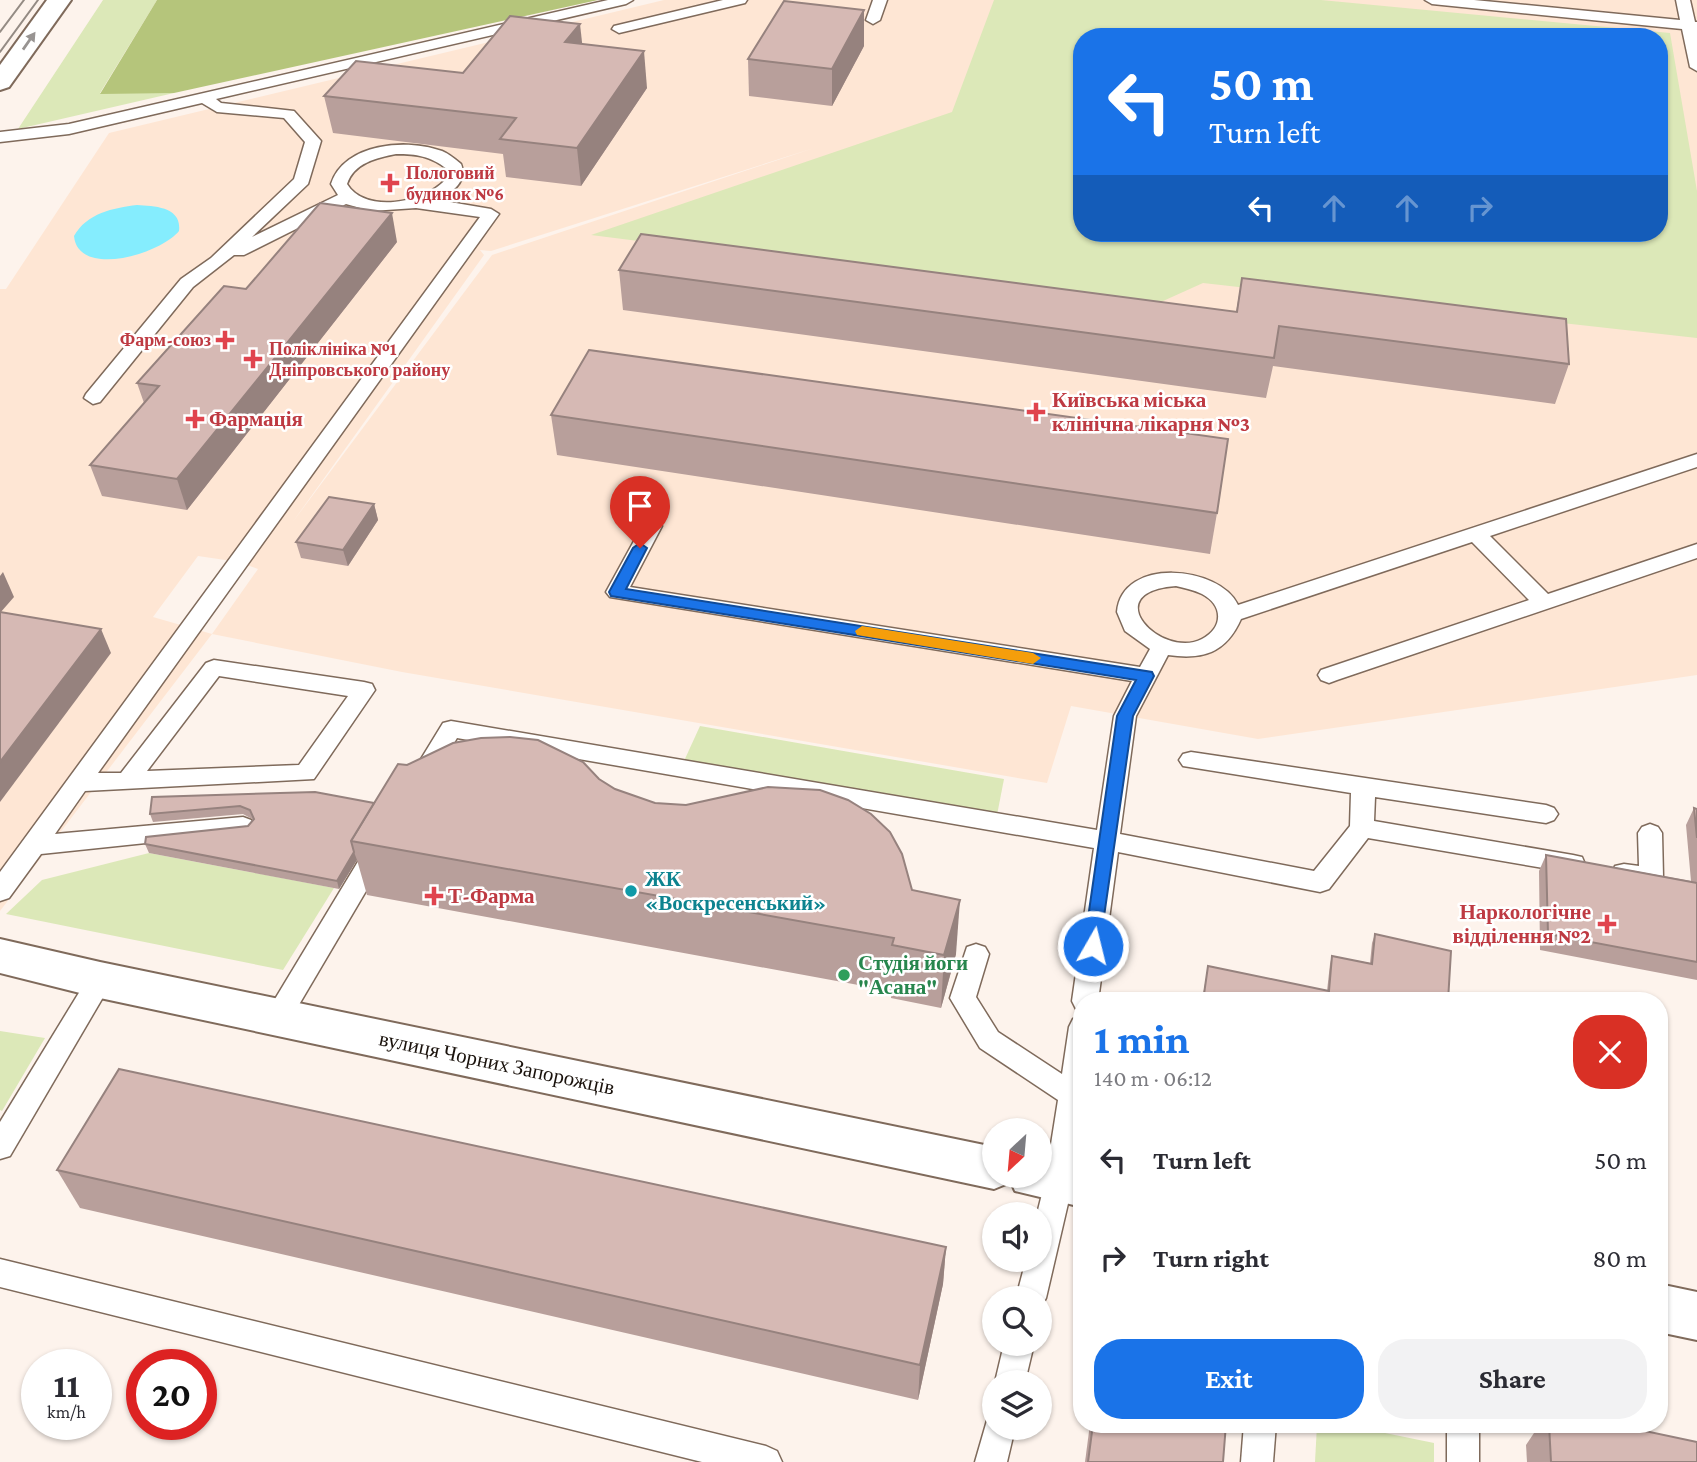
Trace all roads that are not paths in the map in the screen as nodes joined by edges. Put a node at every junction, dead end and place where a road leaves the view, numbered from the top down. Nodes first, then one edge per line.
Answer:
1 (59, 0) edge
2 (626, 0) edge
3 (740, 0) edge
4 (880, 0) edge
5 (1432, 0) edge
6 (1683, 0) edge
7 (873, 20) dead end
8 (1693, 25) edge
9 (619, 29) dead end
10 (1697, 66) edge
11 (0, 82) edge
12 (205, 98) junction
13 (0, 137) edge
14 (347, 197) junction
15 (415, 203) junction
16 (217, 262) junction
17 (93, 398) dead end
18 (1697, 460) edge
19 (652, 526) dead end
20 (1476, 534) junction
21 (1697, 551) edge
22 (1544, 602) junction
23 (1231, 615) junction
24 (1162, 646) junction
25 (1329, 675) dead end
26 (1146, 676) junction
27 (1191, 760) dead end
28 (127, 781) junction
29 (78, 783) junction
30 (1363, 787) junction
31 (408, 800) edge
32 (1546, 814) dead end
33 (243, 826) edge
34 (1362, 828) junction
35 (1650, 833) dead end
36 (387, 835) edge
37 (1107, 841) junction
38 (33, 845) junction
39 (0, 891) edge
40 (976, 954) dead end
41 (0, 956) edge
42 (100, 980) junction
43 (1086, 992) edge
44 (278, 1017) junction
45 (1073, 1088) edge
46 (1072, 1095) junction
47 (2, 1139) edge
48 (982, 1165) edge
49 (1057, 1181) edge
50 (0, 1273) edge
51 (1034, 1286) edge
52 (1668, 1310) edge
53 (1697, 1316) edge
54 (1259, 1433) edge
55 (1462, 1433) edge
56 (996, 1440) edge
57 (766, 1462) edge
58 (990, 1462) edge
59 (1257, 1462) edge
60 (1463, 1462) edge

11 -> 1 street
2 - 12 lane
3 - 9 lane
4 - 7 lane
5 - 8 lane
6 - 8 lane
8 - 10 lane
12 - 13 lane
12 - 16 lane
14 - 15 lane
14 - 15 lane
14 - 16 lane
15 - 29 lane
16 - 17 lane
18 - 20 lane
19 - 26 lane
20 - 22 lane
20 - 23 lane
21 - 22 lane
22 - 25 lane
23 - 24 lane
23 - 24 lane
24 - 26 lane
26 - 37 lane
27 - 30 lane
28 - 28 lane
28 - 29 lane
29 - 38 lane
30 - 32 lane
30 - 34 lane
31 - 37 lane
33 - 38 lane
34 - 35 lane
34 - 37 lane
36 - 44 lane
37 - 43 lane
38 - 39 lane
40 - 46 lane
41 - 42 street, вулиця Чорних Запорожців
42 - 44 street, вулиця Чорних Запорожців
42 - 47 lane
44 - 48 street, вулиця Чорних Запорожців
45 - 46 lane
46 - 49 lane
49 - 51 lane
50 - 57 lane
52 - 53 street
54 - 59 lane
55 - 60 lane
56 - 58 lane

